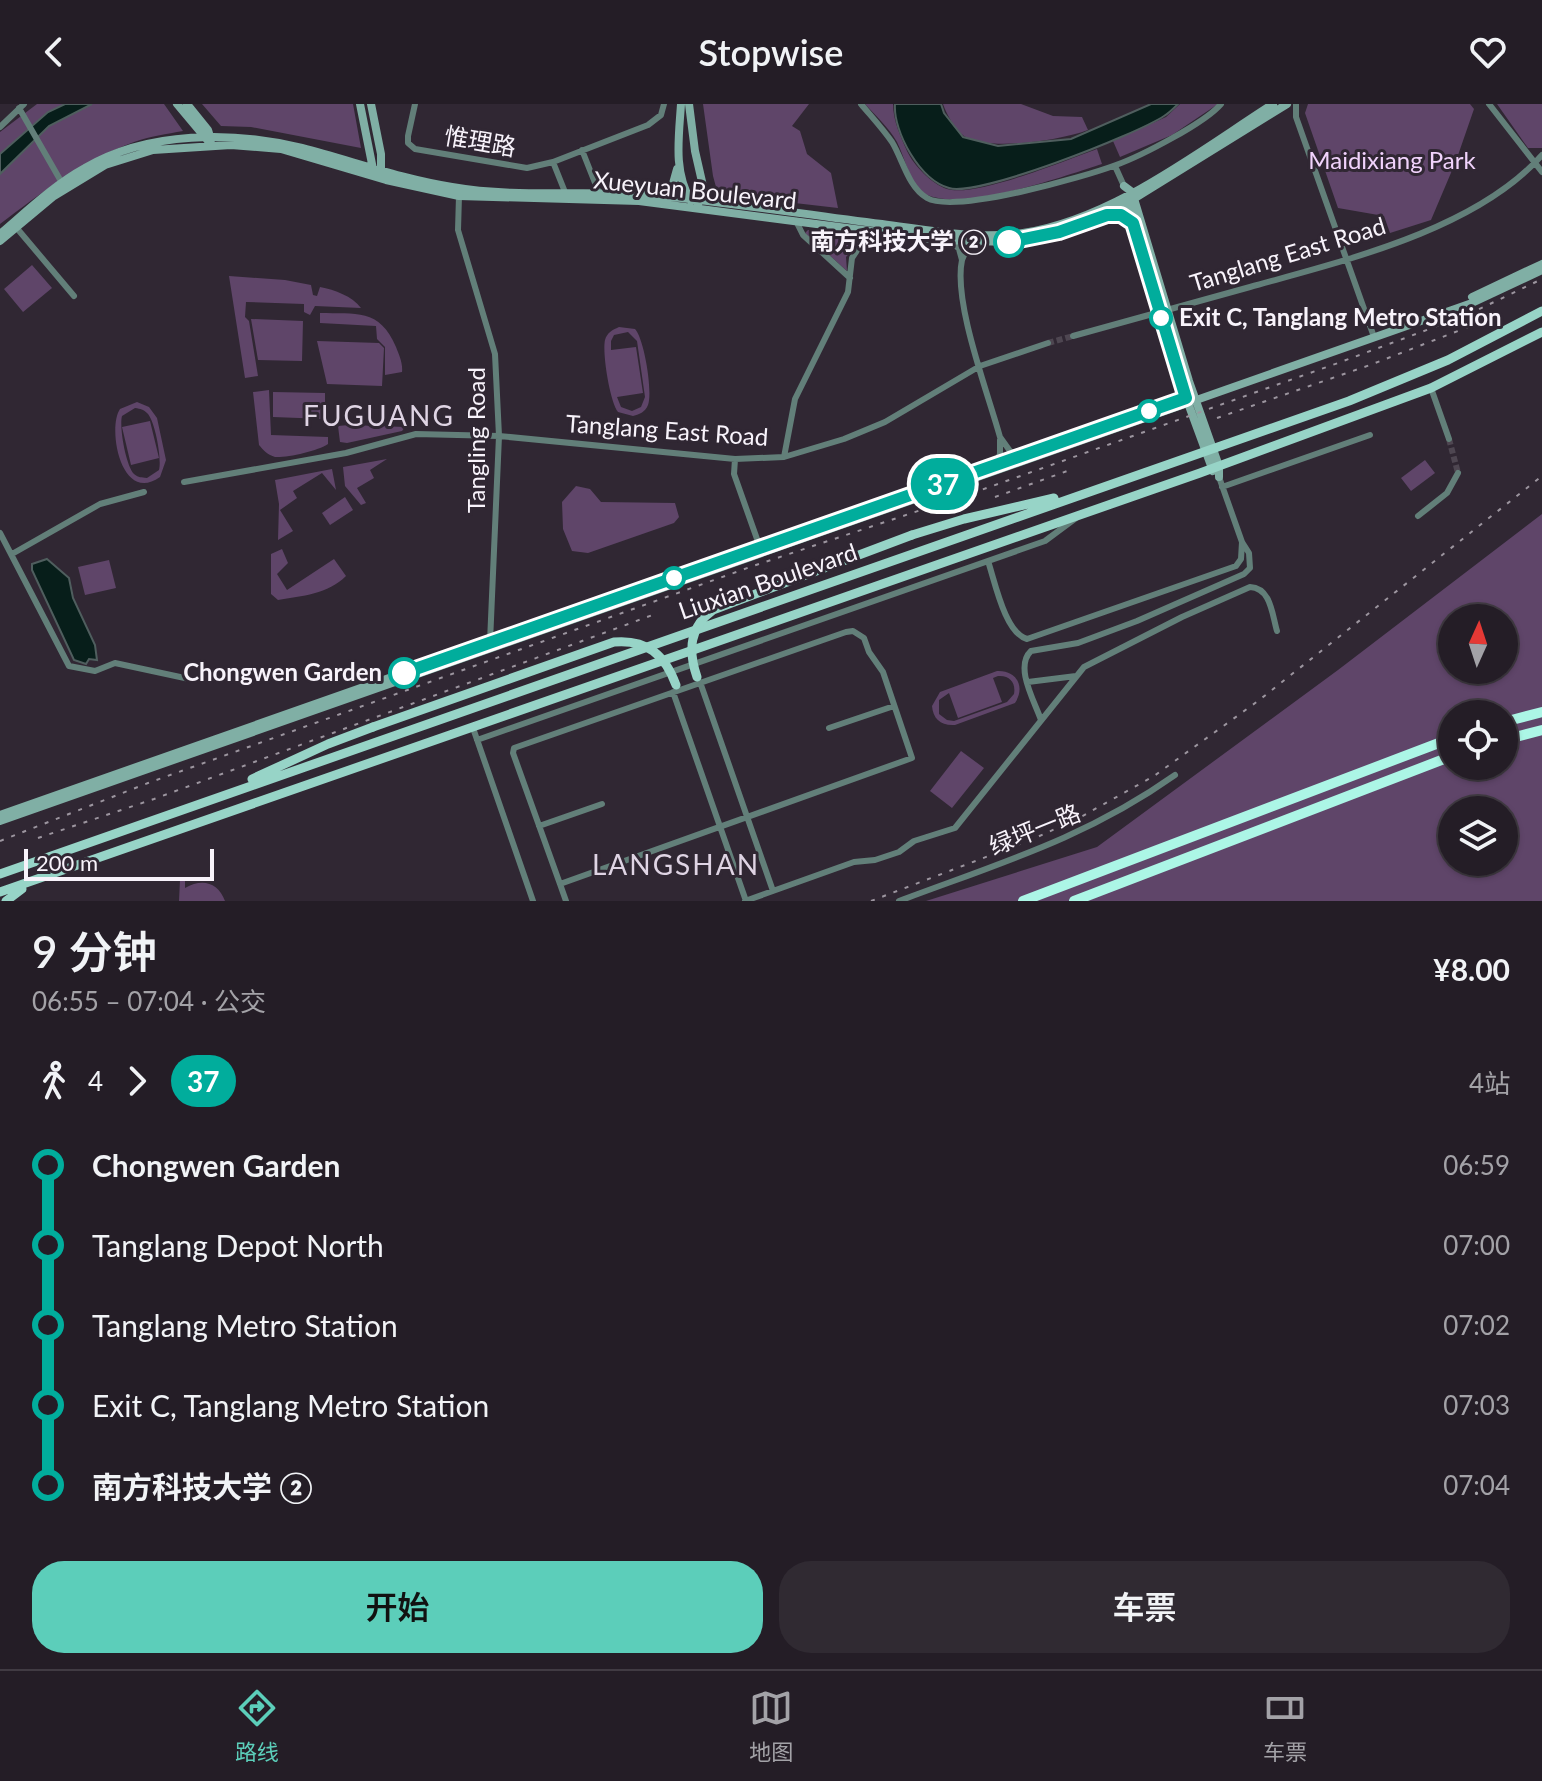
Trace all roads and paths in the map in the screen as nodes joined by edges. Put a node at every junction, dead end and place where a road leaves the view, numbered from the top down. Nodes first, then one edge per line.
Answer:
1 (177, 104) edge
2 (187, 104) edge
3 (360, 104) edge
4 (371, 104) edge
5 (415, 104) edge
6 (664, 104) edge
7 (681, 104) edge
8 (689, 104) edge
9 (861, 104) edge
10 (1221, 104) edge
11 (1287, 104) edge
12 (1296, 104) edge
13 (1489, 104) edge
14 (1275, 107) edge
15 (21, 108) edge
16 (1296, 117) junction
17 (0, 127) edge
18 (209, 140) junction
19 (679, 148) junction
20 (582, 150) junction
21 (1542, 155) edge
22 (553, 162) junction
23 (1535, 163) junction
24 (1115, 166) junction
25 (1542, 172) edge
26 (377, 174) junction
27 (62, 183) junction
28 (565, 192) junction
29 (599, 193) junction
30 (1128, 195) junction
31 (459, 196) junction
32 (659, 196) junction
33 (696, 203) junction
34 (1107, 215) junction
35 (796, 221) junction
36 (1133, 223) junction
37 (15, 225) junction
38 (861, 230) junction
39 (0, 234) edge
40 (0, 241) edge
41 (951, 241) junction
42 (979, 243) junction
43 (962, 260) junction
44 (1346, 260) junction
45 (1542, 267) edge
46 (850, 278) junction
47 (74, 296) dead end
48 (1163, 310) junction
49 (1542, 311) edge
50 (1542, 332) edge
51 (1373, 335) junction
52 (1073, 336) tunnel mouth
53 (1048, 343) tunnel mouth
54 (980, 366) junction
55 (1431, 388) junction
56 (1191, 399) junction
57 (1370, 435) dead end
58 (499, 436) junction
59 (1000, 437) junction
60 (1449, 439) tunnel mouth
61 (1209, 450) junction
62 (1021, 456) junction
63 (784, 457) junction
64 (735, 459) junction
65 (995, 465) junction
66 (1216, 471) junction
67 (1458, 473) dead end
68 (184, 482) dead end
69 (1108, 485) junction
70 (1222, 487) junction
71 (144, 492) dead end
72 (1080, 515) junction
73 (1418, 516) dead end
74 (0, 533) edge
75 (1242, 542) junction
76 (762, 550) junction
77 (12, 554) junction
78 (988, 561) junction
79 (1277, 631) dead end
80 (490, 642) junction
81 (1077, 676) junction
82 (194, 680) dead end
83 (698, 681) junction
84 (1028, 682) junction
85 (675, 689) junction
86 (894, 706) junction
87 (1542, 712) edge
88 (1518, 718) edge
89 (1041, 720) junction
90 (473, 728) junction
91 (829, 728) dead end
92 (1542, 730) edge
93 (1518, 736) edge
94 (477, 740) junction
95 (1438, 743) edge
96 (1438, 761) edge
97 (1175, 775) dead end
98 (204, 802) junction
99 (602, 804) dead end
100 (0, 815) edge
101 (747, 817) junction
102 (0, 821) edge
103 (539, 826) junction
104 (720, 827) junction
105 (0, 868) edge
106 (16, 868) junction
107 (0, 874) edge
108 (43, 877) junction
109 (560, 884) junction
110 (773, 891) junction
111 (0, 892) edge
112 (6, 901) edge
113 (533, 901) edge
114 (566, 901) edge
115 (746, 901) edge
116 (899, 901) edge
117 (1023, 901) edge
118 (1074, 901) edge

1 - 18 main road
2 - 18 main road
3 - 26 main road
4 - 26 main road
5 - 22 street, 惟理路
6 - 20 street, 惟理路
7 - 19 main road
8 - 33 main road
9 - 24 street
10 - 24 street
11 - 14 main road, Xueyuan Boulevard
12 - 16 street
13 - 23 street
14 - 16 street
14 - 30 main road, Xueyuan Boulevard
15 - 17 street
15 - 27 street
16 - 44 street
18 - 26 main road, Xueyuan Boulevard
18 - 27 main road, Xueyuan Boulevard
18 - 37 main road, Xueyuan Boulevard
19 - 32 main road
19 - 33 main road
20 - 22 street, 惟理路
20 - 29 street
21 - 23 street, Tanglang East Road
22 - 28 street
23 - 25 street
23 - 44 street, Tanglang East Road
24 - 30 street
26 - 28 main road, Xueyuan Boulevard
26 - 31 main road, Xueyuan Boulevard
27 - 37 main road, Xueyuan Boulevard
28 - 29 main road, Xueyuan Boulevard
29 - 32 main road, Xueyuan Boulevard
30 - 33 main road, Xueyuan Boulevard
30 - 34 main road, Xueyuan Boulevard
30 - 36 main road
30 - 48 main road
31 - 33 main road, Xueyuan Boulevard
31 - 58 street, Tangling Road
32 - 33 main road, Xueyuan Boulevard
33 - 35 main road, Xueyuan Boulevard
34 - 36 main road
34 - 42 main road, Xueyuan Boulevard
35 - 38 main road, Xueyuan Boulevard
35 - 46 street
36 - 48 main road
37 - 39 main road, Xueyuan Boulevard
37 - 40 main road, Xueyuan Boulevard
37 - 47 street
38 - 41 main road, Xueyuan Boulevard
38 - 46 street
41 - 42 main road, Xueyuan Boulevard
41 - 43 street
42 - 43 street
43 - 54 street
44 - 48 street, Tanglang East Road
44 - 51 street
45 - 51 main road
46 - 63 street
48 - 52 street, Tanglang East Road
48 - 56 main road
49 - 61 main road, Liuxian Boulevard
50 - 55 main road, Liuxian Boulevard
51 - 56 main road
53 - 54 street, Tanglang East Road
54 - 59 street
54 - 63 street, Tanglang East Road
55 - 60 street
55 - 66 main road, Liuxian Boulevard
56 - 61 main road
56 - 62 main road
56 - 76 main road
57 - 70 street
58 - 64 street, Tanglang East Road
58 - 68 street, Tanglang East Road
58 - 80 street, Tangling Road
59 - 62 street
59 - 65 street
61 - 66 main road
61 - 69 main road, Liuxian Boulevard
62 - 65 main road
63 - 64 street, Tanglang East Road
64 - 76 street
65 - 76 main road
66 - 70 street
66 - 72 main road, Liuxian Boulevard
67 - 73 street
69 - 83 main road, bridge
69 - 98 main road, Liuxian Boulevard
70 - 75 street
71 - 77 street
72 - 78 street
72 - 90 main road, Liuxian Boulevard
74 - 77 street
75 - 78 street
75 - 84 street
76 - 80 main road
76 - 102 main road
77 - 82 street
78 - 94 street
79 - 81 street
80 - 100 main road
81 - 84 street
81 - 89 street
83 - 85 street
83 - 86 street
83 - 101 street
84 - 89 street
85 - 98 main road, bridge
85 - 103 street
85 - 104 street
86 - 91 street
86 - 101 street
87 - 88 highway
89 - 110 street
90 - 94 street
90 - 108 main road, Liuxian Boulevard
92 - 93 highway
94 - 113 street
95 - 117 highway
96 - 118 highway
97 - 116 street, 绿坪一路
98 - 106 main road, Liuxian Boulevard
99 - 103 street
101 - 104 street
101 - 110 street
103 - 109 street
104 - 109 street
104 - 115 street
105 - 106 main road
106 - 107 main road, Liuxian Boulevard
108 - 111 main road, Liuxian Boulevard
108 - 112 main road
109 - 114 street
110 - 115 street

